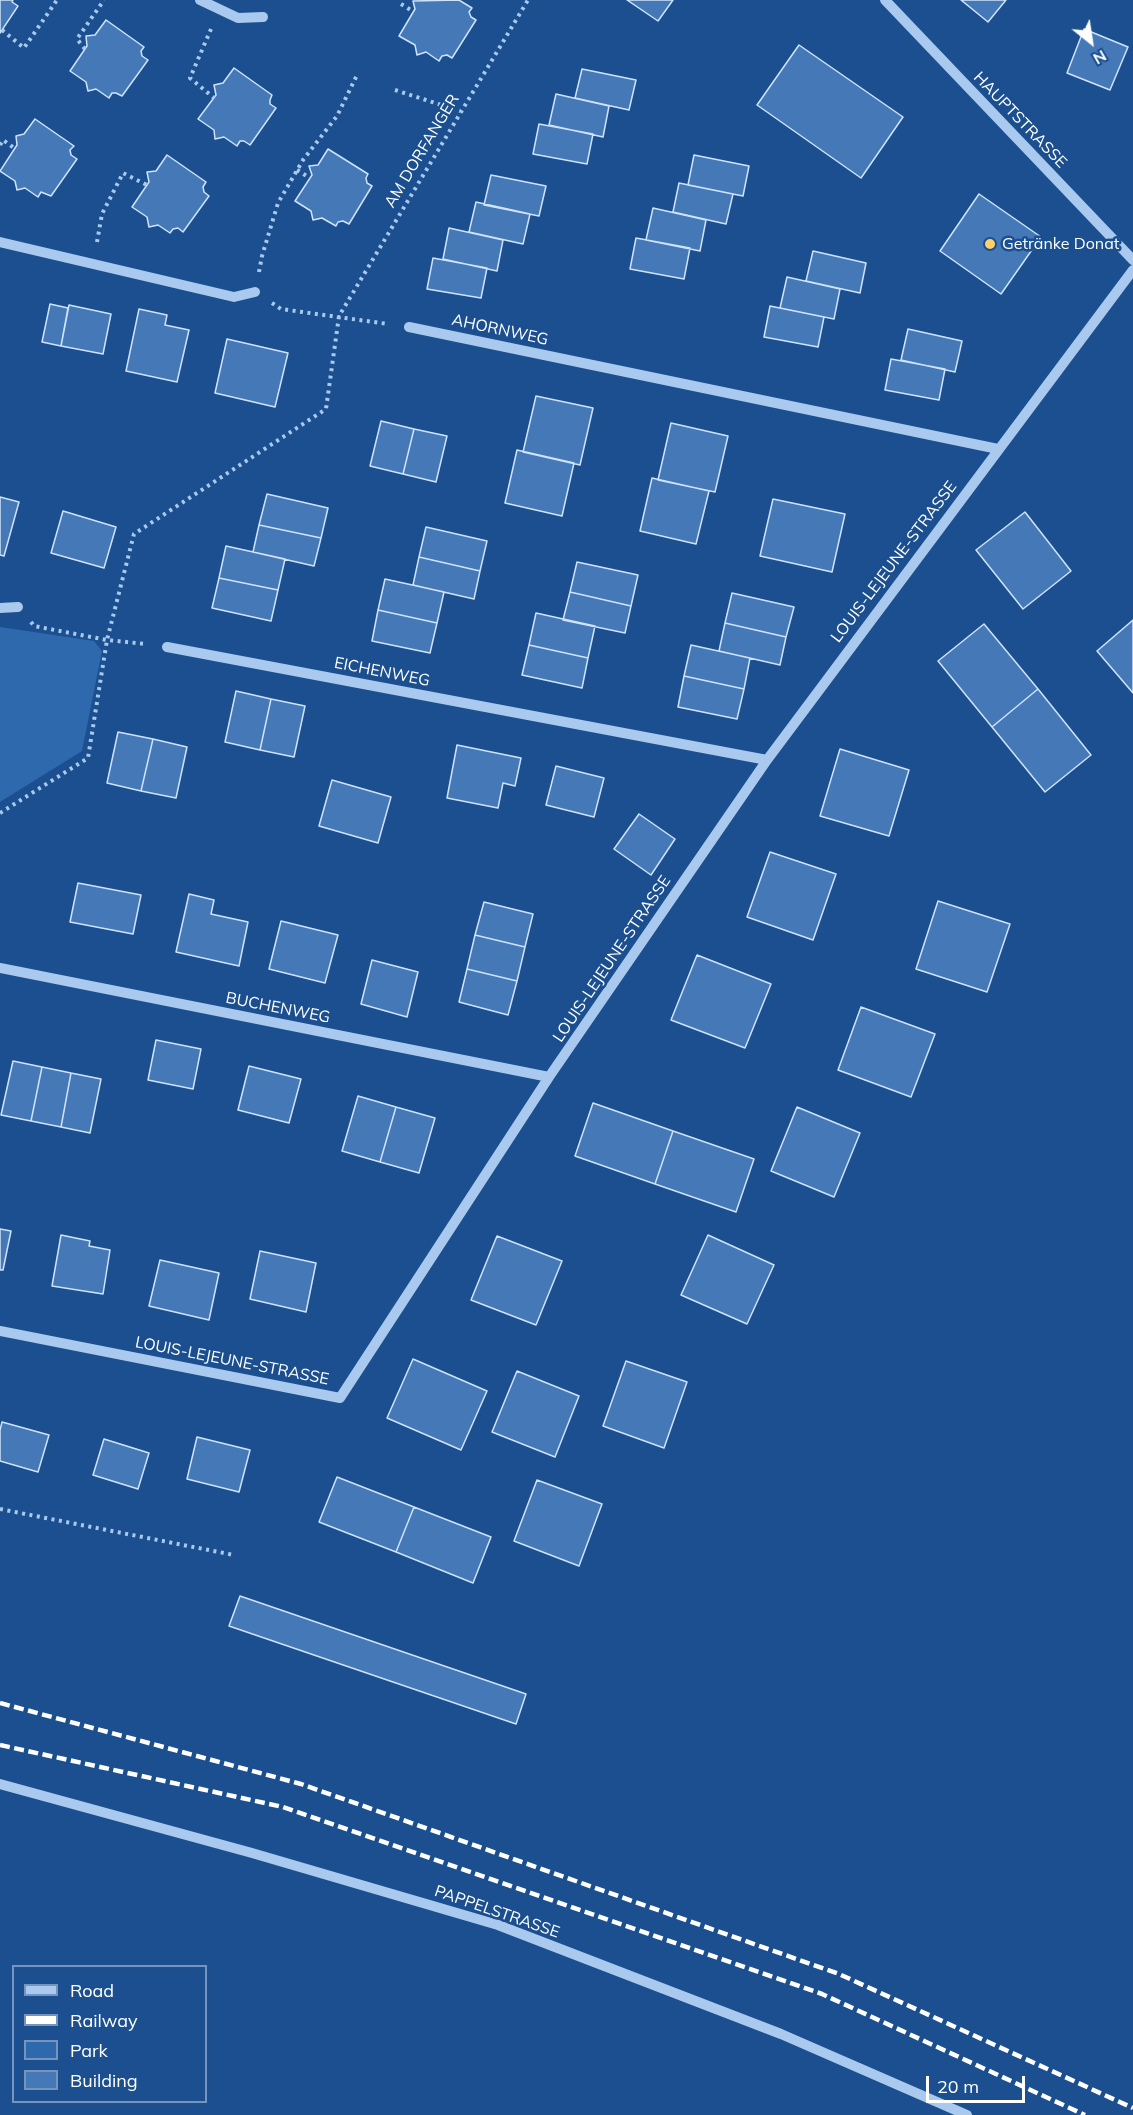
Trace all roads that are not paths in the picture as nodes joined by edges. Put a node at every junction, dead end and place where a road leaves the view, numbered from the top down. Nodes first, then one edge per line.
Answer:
1 (200, 0) edge
2 (885, 0) edge
3 (263, 17) dead end
4 (0, 242) edge
5 (1133, 260) edge
6 (1133, 270) edge
7 (255, 292) road end
8 (409, 327) road end
9 (998, 449) junction
10 (18, 607) road end
11 (0, 608) edge
12 (167, 646) road end
13 (767, 760) junction
14 (0, 968) edge
15 (549, 1077) junction
16 (0, 1331) edge
17 (0, 1784) edge
18 (967, 2115) edge

1 - 3 street
2 - 5 street, HAUPTSTRASSE
4 - 7 street
6 - 9 street, LOUIS-LEJEUNE-STRASSE
8 - 9 street, AHORNWEG
9 - 13 street, LOUIS-LEJEUNE-STRASSE
10 - 11 street
12 - 13 street, EICHENWEG
13 - 15 street, LOUIS-LEJEUNE-STRASSE
14 - 15 street, BUCHENWEG
15 - 16 street, LOUIS-LEJEUNE-STRASSE
17 - 18 street, PAPPELSTRASSE

